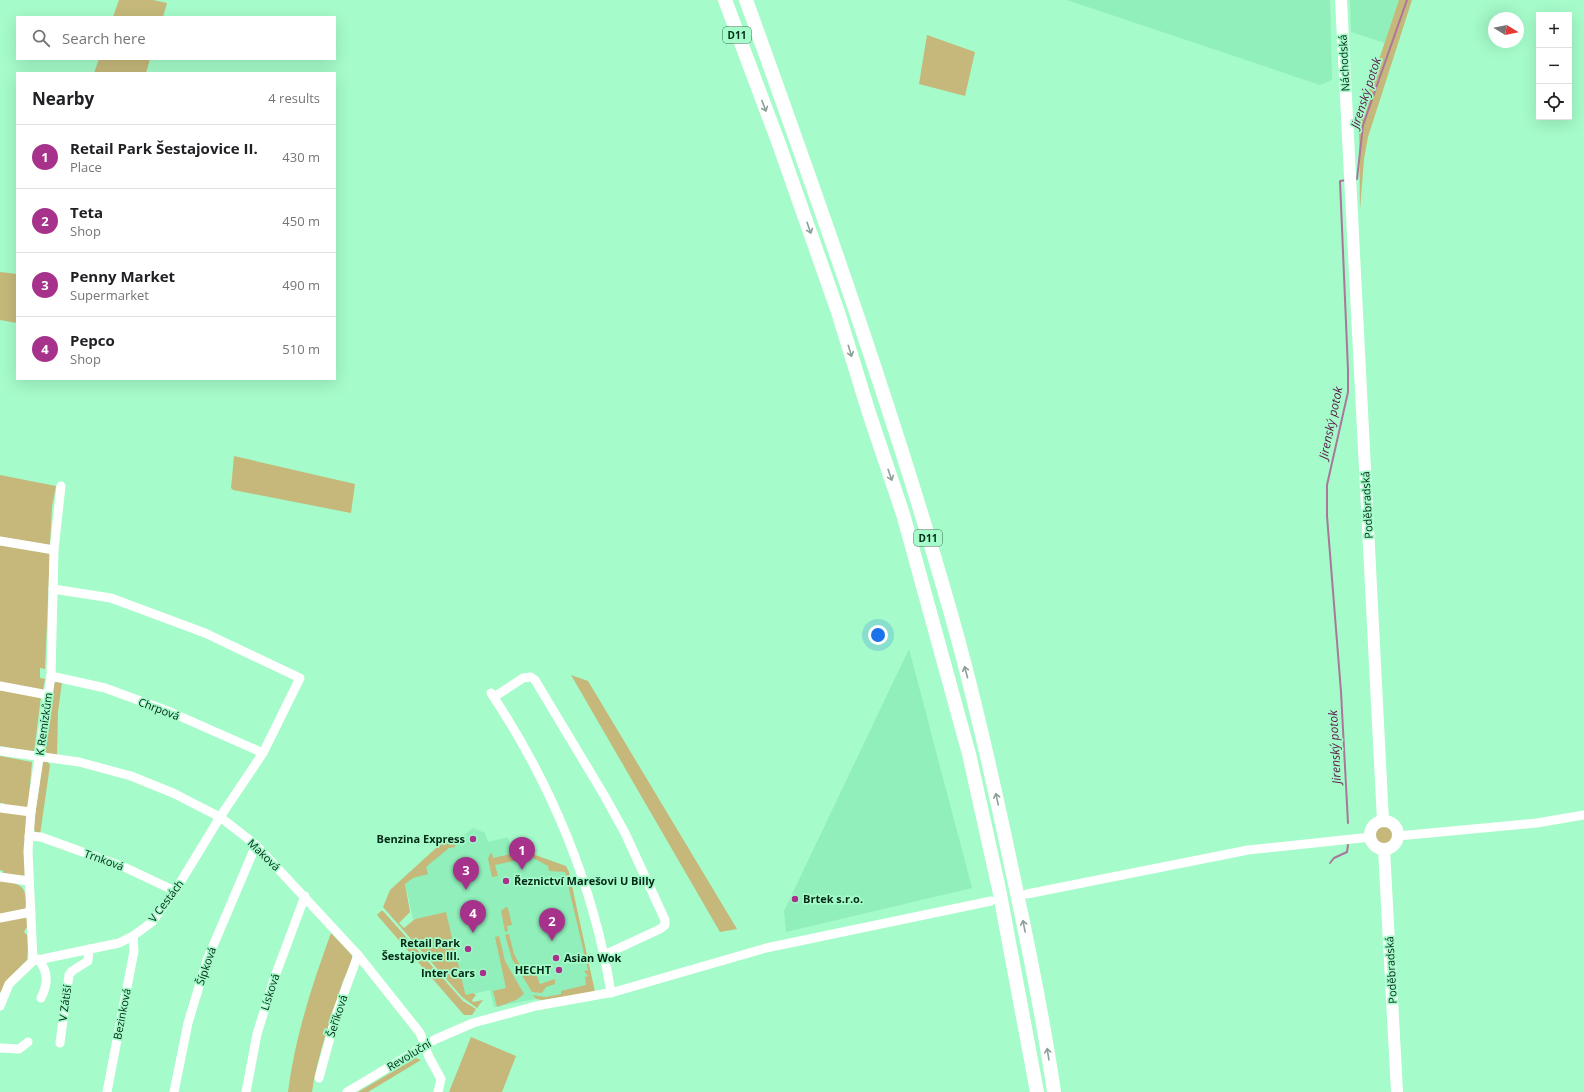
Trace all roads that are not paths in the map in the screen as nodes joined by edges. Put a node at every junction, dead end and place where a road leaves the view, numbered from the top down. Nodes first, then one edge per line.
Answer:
1 (725, 0) edge
2 (746, 0) edge
3 (1341, 0) edge
4 (1352, 189) joint
5 (61, 486) dead end
6 (0, 541) edge
7 (54, 550) junction
8 (53, 589) junction
9 (51, 676) junction
10 (0, 686) edge
11 (48, 695) junction
12 (0, 751) edge
13 (263, 754) junction
14 (39, 758) junction
15 (0, 808) edge
16 (31, 812) junction
17 (1584, 815) edge
18 (220, 817) junction
19 (1383, 821) junction
20 (29, 836) junction
21 (1398, 836) junction
22 (1371, 837) junction
23 (256, 845) junction
24 (1384, 849) junction
25 (0, 876) edge
26 (30, 881) junction
27 (175, 891) junction
28 (1027, 894) dead end
29 (305, 896) junction
30 (991, 901) dead end
31 (31, 912) junction
32 (0, 918) edge
33 (133, 936) junction
34 (89, 949) junction
35 (358, 955) junction
36 (604, 955) junction
37 (35, 960) junction
38 (611, 993) junction
39 (41, 998) dead end
40 (0, 1006) edge
41 (28, 1042) dead end
42 (60, 1043) dead end
43 (425, 1046) junction
44 (0, 1048) edge
45 (319, 1078) dead end
46 (107, 1092) edge
47 (174, 1092) edge
48 (246, 1092) edge
49 (347, 1092) edge
50 (438, 1092) edge
51 (1037, 1092) edge
52 (1054, 1092) edge
53 (1397, 1092) edge

1 -> 51 highway, D11
52 -> 2 highway, D11
3 - 4 main road, Náchodská
4 - 19 main road, Poděbradská
5 - 7 street, K Remízkům
6 - 7 street
7 - 8 street, K Remízkům
8 - 9 street, K Remízkům
8 - 13 street, V Cestách
9 - 11 street, K Remízkům
9 - 13 street, Chrpová
10 - 11 street
11 - 14 street, K Remízkům
12 - 14 street, Maková
13 - 18 street, V Cestách
14 - 16 street, K Remízkům
14 - 18 street, Maková
15 - 16 street
16 - 20 street, K Remízkům
17 - 21 street
18 - 23 street, Maková
18 - 27 street, V Cestách
19 - 21 main road
19 - 22 main road
20 - 26 street, K Remízkům
20 - 27 street, Trnková
21 - 24 main road
22 - 24 main road
22 - 28 street
23 - 29 street, Maková
23 - 47 street, Šípková
24 - 53 main road, Poděbradská
25 - 26 street
26 - 31 street, K Remízkům
27 - 33 street, V Cestách
29 - 35 street, Maková
29 - 48 street, Lísková
30 - 38 street, Revoluční
31 - 32 street
31 - 37 street, K Remízkům
33 - 34 street, V Cestách
33 - 46 street, Bezinková
34 - 37 street, V Cestách
34 - 42 street, V Zátiší
35 - 43 street, Maková
35 - 45 street, Šeříková
36 - 36 street
36 - 38 street
37 - 39 street
37 - 40 street
38 - 43 street, Revoluční
41 - 44 street
43 - 49 street, Revoluční
43 - 50 street, Maková

